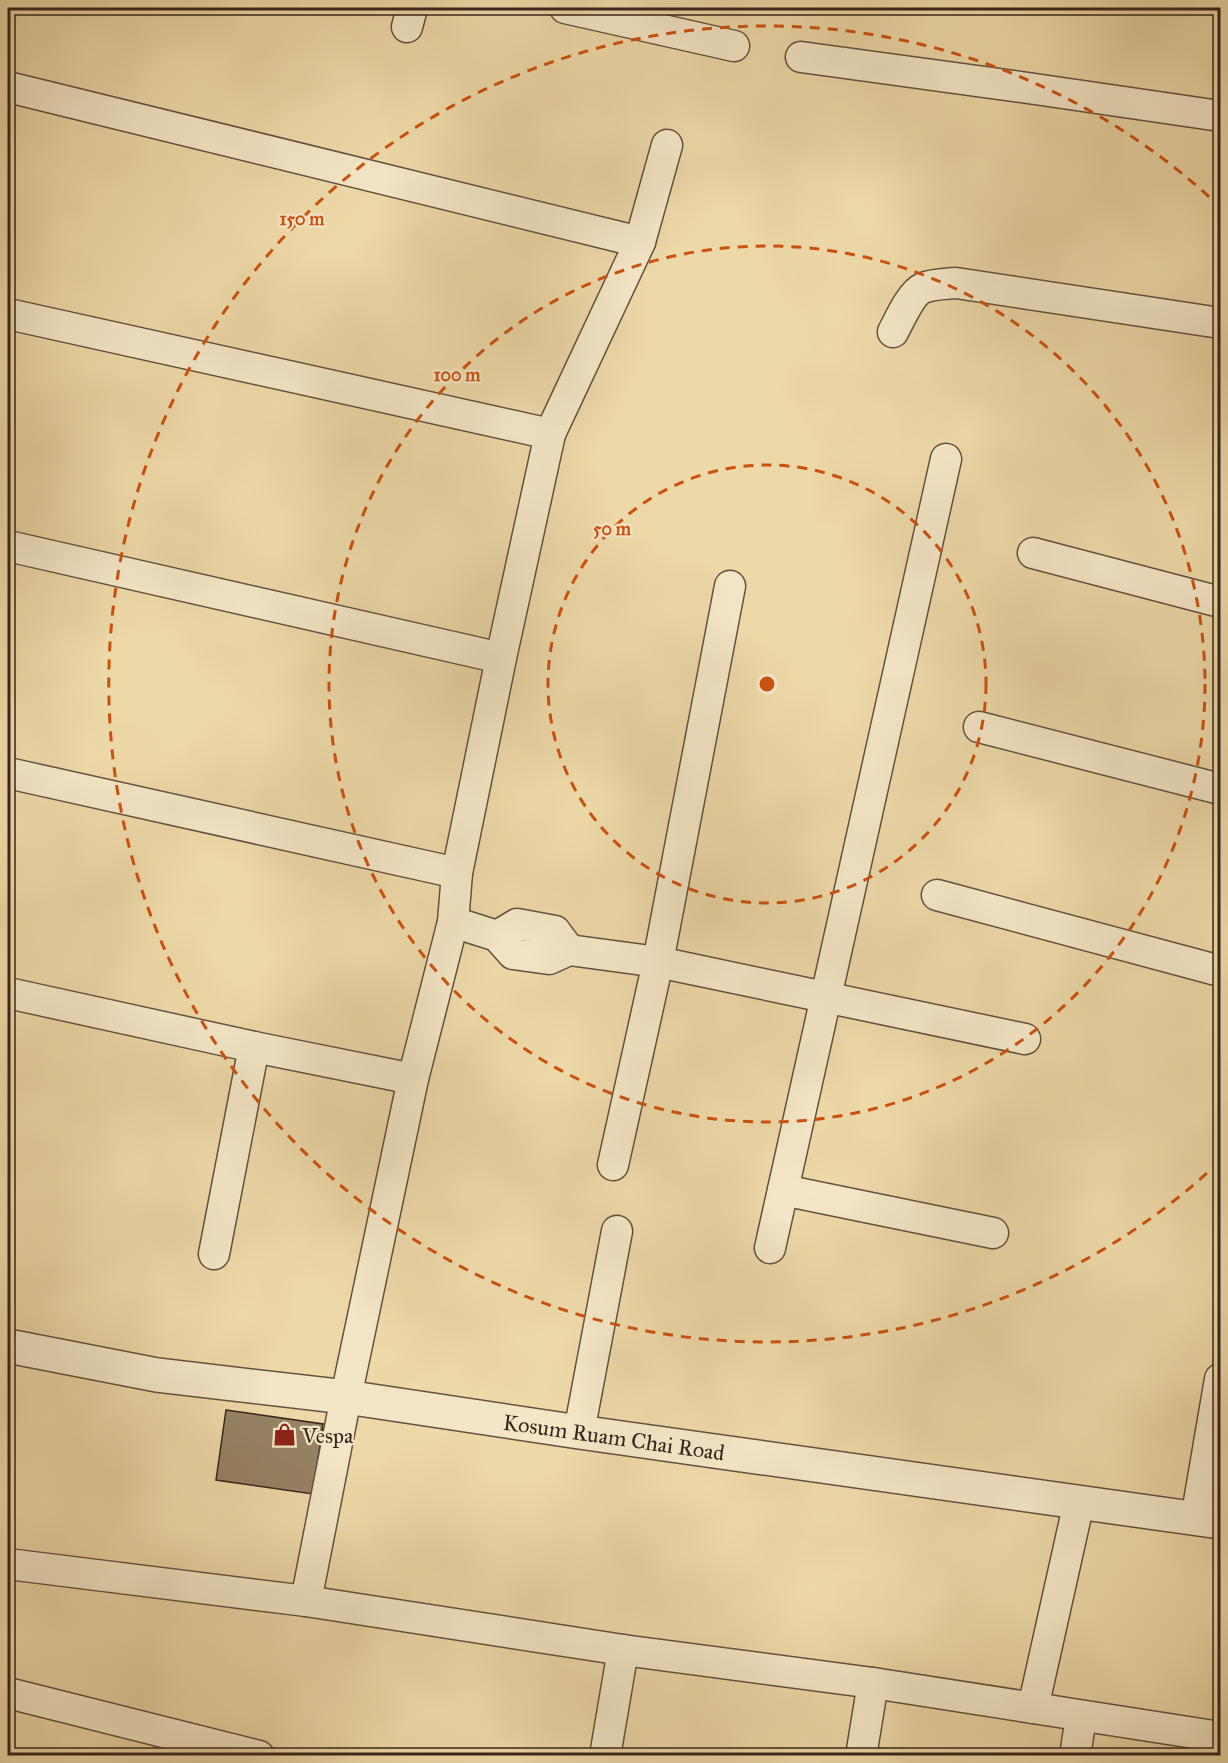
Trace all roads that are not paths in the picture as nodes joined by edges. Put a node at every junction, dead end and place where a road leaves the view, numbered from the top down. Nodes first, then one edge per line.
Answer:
1 (565, 8) edge
2 (734, 46) dead end
3 (801, 57) dead end
4 (8, 87) edge
5 (1221, 116) edge
6 (667, 145) dead end
7 (640, 242) junction
8 (8, 314) edge
9 (1221, 323) edge
10 (893, 332) dead end
11 (550, 434) junction
12 (946, 459) dead end
13 (8, 546) edge
14 (1034, 553) dead end
15 (730, 586) dead end
16 (1221, 603) edge
17 (501, 658) junction
18 (979, 727) dead end
19 (8, 773) edge
20 (1221, 789) edge
21 (457, 873) junction
22 (937, 895) dead end
23 (453, 922) junction
24 (658, 962) junction
25 (1221, 971) edge
26 (8, 993) edge
27 (825, 997) junction
28 (1025, 1039) dead end
29 (254, 1047) junction
30 (413, 1079) junction
31 (613, 1165) dead end
32 (783, 1190) junction
33 (617, 1232) dead end
34 (993, 1233) dead end
35 (770, 1248) dead end
36 (214, 1254) dead end
37 (8, 1346) edge
38 (1220, 1388) edge
39 (346, 1397) junction
40 (579, 1432) junction
41 (1079, 1502) junction
42 (1208, 1520) edge
43 (8, 1564) edge
44 (306, 1601) junction
45 (623, 1650) junction
46 (873, 1683) junction
47 (8, 1693) edge
48 (1034, 1708) junction
49 (1081, 1717) junction
50 (1221, 1737) edge
51 (259, 1755) edge
52 (605, 1755) edge
53 (861, 1755) edge
54 (1075, 1755) edge

1 - 2 street
3 - 5 street
4 - 7 street
6 - 7 street
7 - 11 street
8 - 11 street
9 - 10 street
11 - 17 street
12 - 27 street
13 - 17 street
14 - 16 street
15 - 24 street
17 - 21 street
18 - 20 street
19 - 21 street
21 - 23 street
22 - 25 street
23 - 24 street
23 - 30 street
24 - 27 street
24 - 31 street
26 - 29 street
27 - 28 street
27 - 32 street
29 - 30 street
29 - 36 street
30 - 39 street
32 - 34 street
32 - 35 street
33 - 40 street
37 - 39 street, Kosum Ruam Chai Road
38 - 42 street
39 - 40 street, Kosum Ruam Chai Road
39 - 44 street
40 - 41 street, Kosum Ruam Chai Road
41 - 42 street, Kosum Ruam Chai Road
41 - 48 street
43 - 44 street
44 - 45 street
45 - 46 street
45 - 52 street
46 - 48 street
46 - 53 street
47 - 51 street
48 - 49 street
49 - 50 street
49 - 54 street

